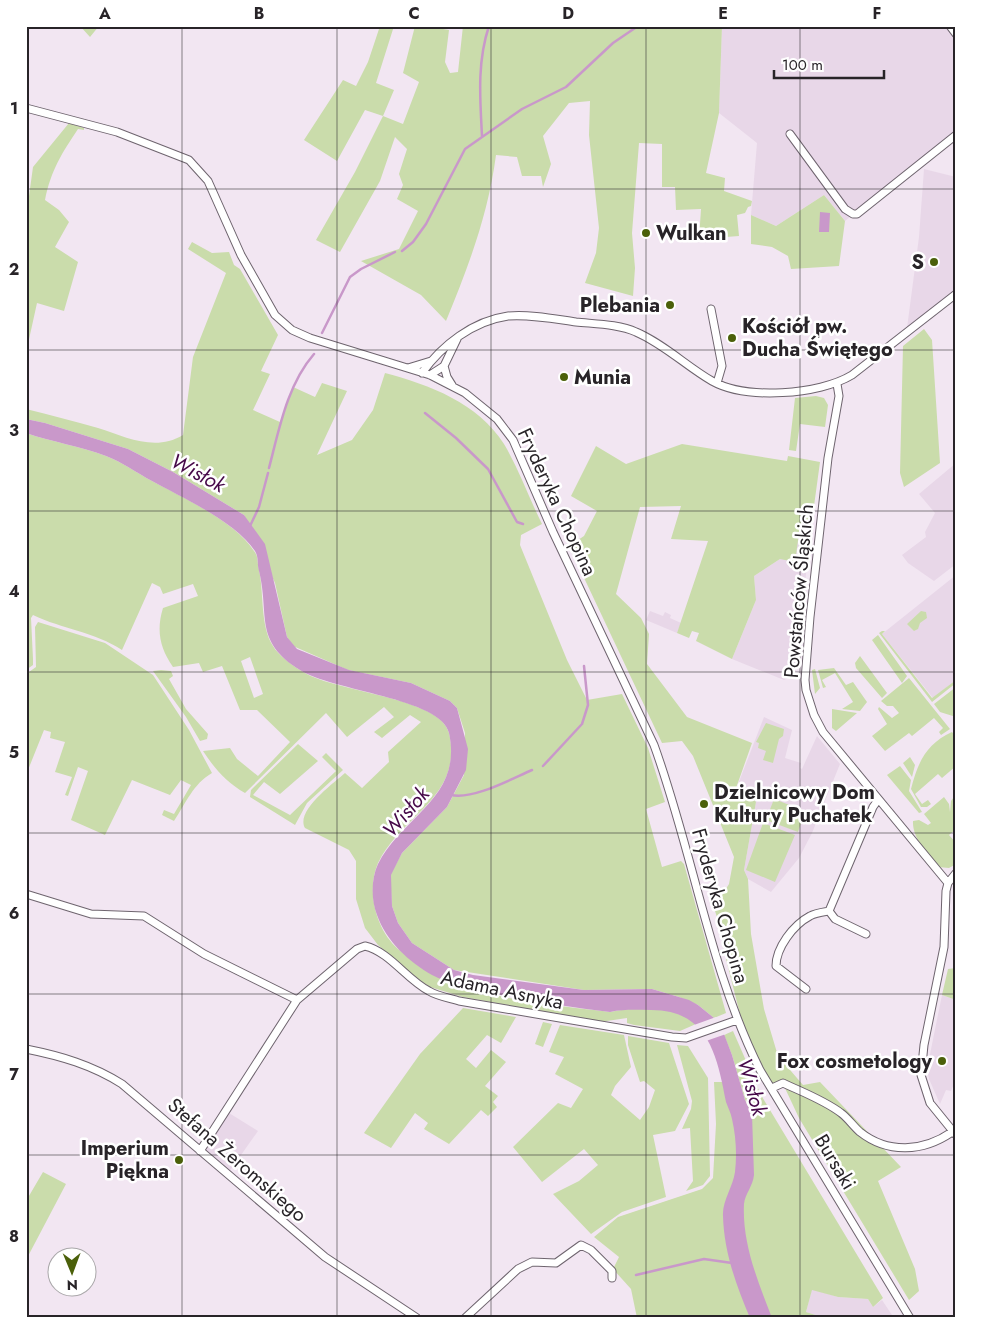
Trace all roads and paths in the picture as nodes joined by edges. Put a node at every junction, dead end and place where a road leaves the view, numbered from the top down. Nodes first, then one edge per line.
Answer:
1 (950, 26) edge
2 (956, 34) edge
3 (26, 108) edge
4 (790, 134) dead end
5 (956, 135) edge
6 (956, 294) edge
7 (711, 309) dead end
8 (458, 338) junction
9 (431, 360) junction
10 (444, 366) junction
11 (406, 369) junction
12 (422, 373) junction
13 (430, 375) junction
14 (717, 383) junction
15 (837, 384) junction
16 (452, 386) junction
17 (878, 800) junction
18 (956, 873) edge
19 (948, 883) junction
20 (26, 894) edge
21 (829, 911) junction
22 (866, 934) dead end
23 (806, 989) dead end
24 (296, 1000) junction
25 (734, 1021) junction
26 (26, 1049) edge
27 (772, 1088) junction
28 (954, 1134) edge
29 (200, 1152) junction
30 (612, 1278) dead end
31 (417, 1318) edge
32 (465, 1318) edge
33 (910, 1318) edge

1 - 2 street
3 - 11 street, Fryderyka Chopina
4 - 5 street
6 - 15 street
7 - 14 street
8 - 9 street
8 - 10 street
8 - 14 street
9 - 11 street
9 - 12 street
10 - 13 street
10 - 16 street
11 - 12 street, Fryderyka Chopina
12 - 13 street, Fryderyka Chopina
13 - 16 street, Fryderyka Chopina
14 - 15 street
15 - 17 street, Powstańców Śląskich
16 - 25 street, Fryderyka Chopina
17 - 19 street, Powstańców Śląskich
17 - 21 street
18 - 19 street
19 - 28 street
20 - 24 street
21 - 22 street
21 - 23 street
24 - 25 street, Adama Asnyka
24 - 29 street, Adama Asnyka
25 - 27 street, Bursaki
26 - 29 street, Stefana Żeromskiego
27 - 28 street
27 - 33 street, Bursaki
29 - 31 street, Stefana Żeromskiego
30 - 32 street

